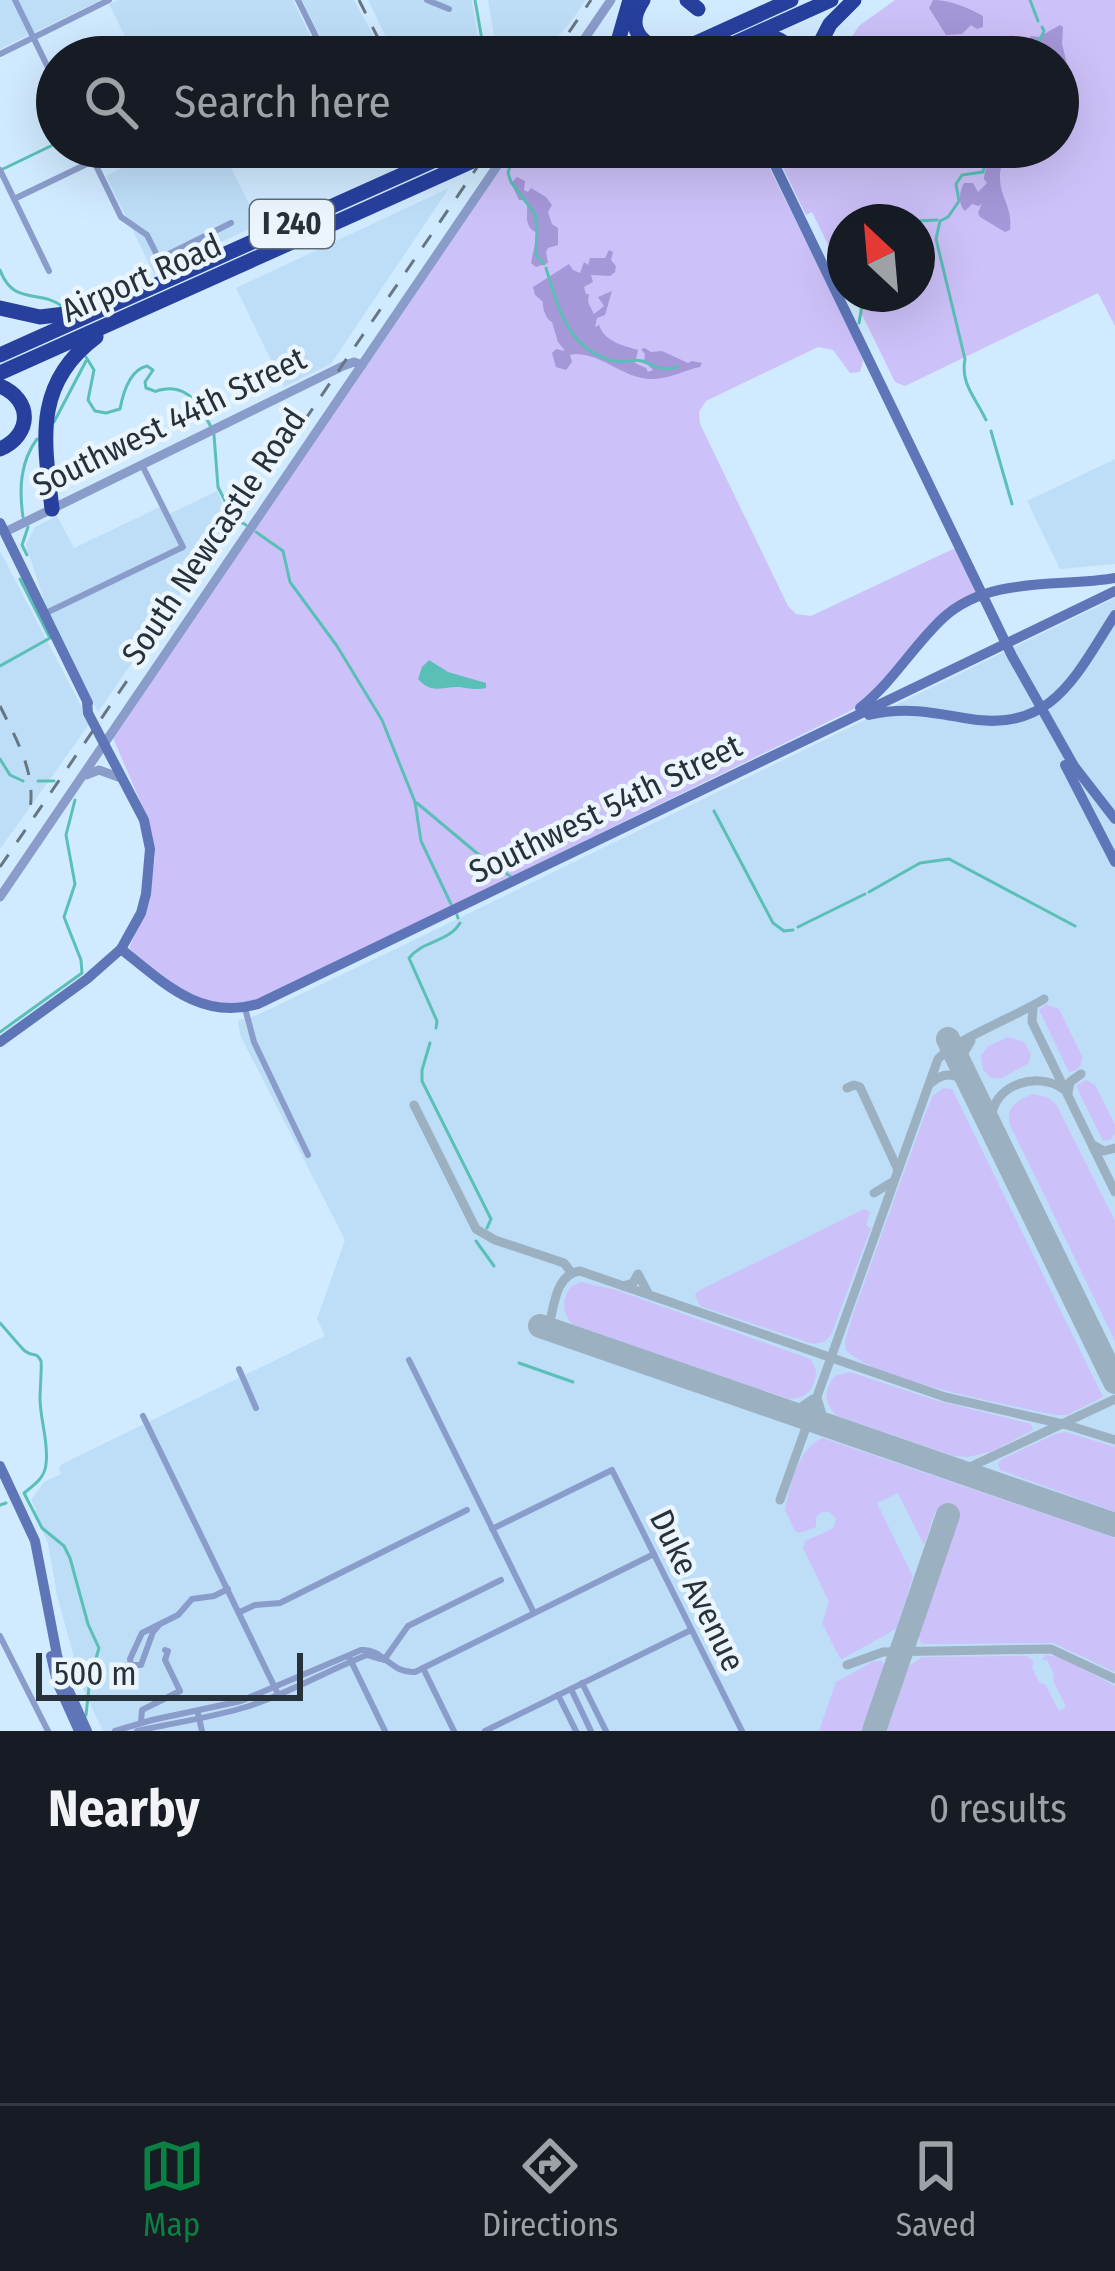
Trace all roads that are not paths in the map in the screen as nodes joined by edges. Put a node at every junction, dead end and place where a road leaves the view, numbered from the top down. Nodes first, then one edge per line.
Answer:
1 (15, 0) edge
2 (109, 0) edge
3 (298, 0) edge
4 (428, 0) edge
5 (610, 0) edge
6 (630, 0) edge
7 (643, 0) edge
8 (758, 0) edge
9 (791, 0) edge
10 (831, 0) edge
11 (854, 0) edge
12 (695, 2) edge
13 (449, 9) dead end
14 (745, 30) junction
15 (316, 36) edge
16 (586, 36) edge
17 (617, 36) edge
18 (640, 36) edge
19 (712, 36) edge
20 (727, 36) edge
21 (736, 36) edge
22 (770, 36) edge
23 (824, 36) edge
24 (33, 37) junction
25 (36, 43) edge
26 (0, 54) edge
27 (78, 168) edge
28 (97, 168) edge
29 (437, 168) edge
30 (493, 168) edge
31 (776, 168) edge
32 (0, 170) edge
33 (14, 199) junction
34 (231, 223) dead end
35 (49, 272) dead end
36 (0, 308) edge
37 (121, 310) junction
38 (0, 356) edge
39 (343, 365) junction
40 (362, 365) junction
41 (0, 373) edge
42 (355, 376) junction
43 (0, 386) edge
44 (0, 449) edge
45 (142, 465) junction
46 (52, 508) junction
47 (2, 530) edge
48 (1115, 578) edge
49 (1115, 591) edge
50 (983, 596) junction
51 (46, 613) junction
52 (1115, 615) edge
53 (1037, 709) junction
54 (842, 722) junction
55 (106, 741) junction
56 (1068, 763) junction
57 (121, 778) junction
58 (77, 782) junction
59 (136, 803) junction
60 (1115, 819) edge
61 (1115, 862) edge
62 (0, 896) edge
63 (122, 949) junction
64 (245, 1008) junction
65 (0, 1042) edge
66 (308, 1155) dead end
67 (409, 1360) dead end
68 (239, 1370) dead end
69 (256, 1408) dead end
70 (143, 1416) dead end
71 (0, 1466) edge
72 (3, 1484) edge
73 (467, 1510) dead end
74 (492, 1529) junction
75 (654, 1555) junction
76 (501, 1580) dead end
77 (228, 1589) junction
78 (240, 1612) junction
79 (534, 1613) junction
80 (159, 1625) junction
81 (691, 1630) junction
82 (0, 1636) edge
83 (148, 1645) junction
84 (350, 1658) junction
85 (383, 1660) junction
86 (423, 1669) junction
87 (582, 1683) junction
88 (571, 1689) junction
89 (277, 1691) junction
90 (558, 1695) junction
91 (198, 1714) junction
92 (139, 1727) edge
93 (48, 1731) edge
94 (83, 1731) edge
95 (115, 1731) edge
96 (202, 1731) edge
97 (385, 1731) edge
98 (454, 1731) edge
99 (485, 1731) edge
100 (576, 1731) edge
101 (591, 1731) edge
102 (606, 1731) edge
103 (742, 1731) edge

1 - 24 street
2 - 24 street
3 - 15 street
4 - 13 street
5 - 16 street
6 - 17 highway
7 - 18 highway
8 - 14 highway
9 - 14 highway
10 - 14 highway
11 - 23 highway
12 - 19 main road
14 - 20 highway
14 - 21 highway
14 - 22 highway
24 - 25 street
24 - 26 street
27 - 33 street
28 - 34 street
29 - 37 highway, Airport Road / I 240
30 - 40 street, South Newcastle Road
31 - 50 main road
32 - 33 street
33 - 35 street
36 - 37 highway
37 - 38 highway, Airport Road / I 240
37 - 41 highway, Airport Road / I 240
37 - 46 highway
39 - 40 street, Southwest 44th Street
39 - 42 street
39 - 45 street, Southwest 44th Street
40 - 42 street, South Newcastle Road
42 - 55 street, South Newcastle Road
43 - 44 highway
45 - 46 street, Southwest 44th Street
45 - 51 street
46 - 47 street, Southwest 44th Street
47 - 51 main road
48 - 50 main road
49 - 54 main road, Southwest 54th Street
50 - 53 main road
50 - 54 main road
51 - 55 main road
52 - 53 main road
53 - 54 main road
53 - 56 main road
54 - 64 main road, Southwest 54th Street
55 - 57 main road
55 - 58 street, South Newcastle Road
55 - 59 main road
56 - 60 main road
56 - 61 main road
57 - 58 street
57 - 59 main road
58 - 62 street, South Newcastle Road
59 - 63 main road
63 - 64 main road
63 - 65 main road
64 - 66 street
67 - 74 street
68 - 69 street
70 - 77 street
71 - 72 main road
72 - 94 main road
73 - 78 street
74 - 75 street, Duke Avenue
74 - 79 street
75 - 79 street
75 - 81 street, Duke Avenue
76 - 85 street
77 - 78 street
77 - 80 street
78 - 89 street
79 - 86 street
80 - 83 street
80 - 83 street
81 - 87 street
81 - 103 street, Duke Avenue
82 - 93 street
83 - 92 street
84 - 85 street
84 - 89 street
84 - 97 street
85 - 86 street
86 - 98 street
87 - 88 street
87 - 102 street
88 - 90 street
88 - 101 street
89 - 91 street
90 - 99 street
90 - 100 street
91 - 92 street
91 - 96 street
92 - 95 street

